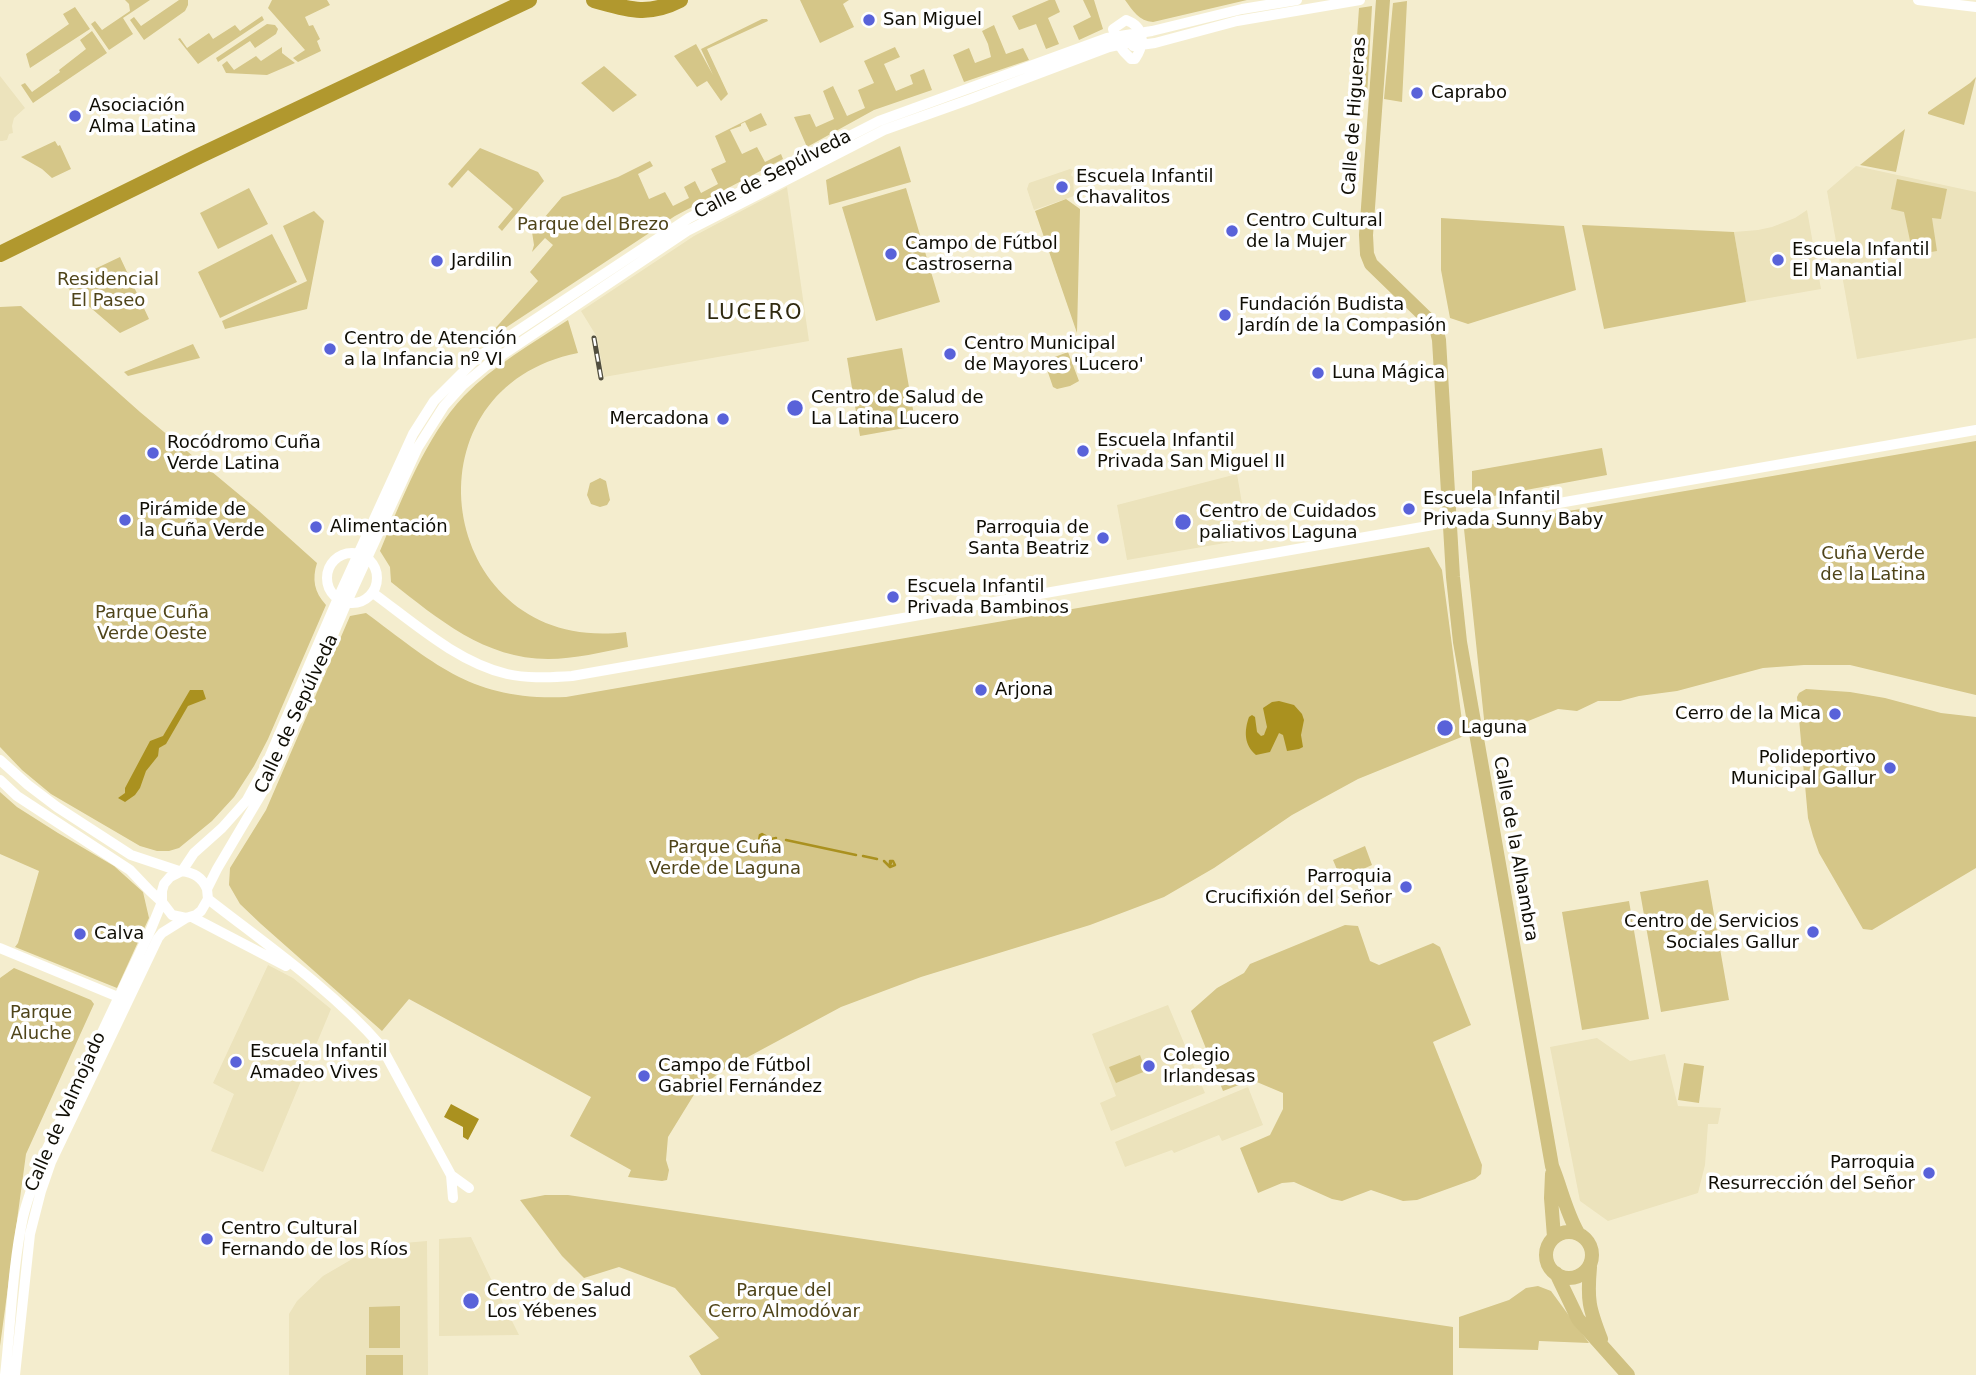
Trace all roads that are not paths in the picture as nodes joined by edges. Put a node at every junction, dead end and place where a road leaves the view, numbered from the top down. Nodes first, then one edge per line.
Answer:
1 (507, 0) edge
2 (528, 0) edge
3 (594, 0) edge
4 (680, 0) edge
5 (1297, 0) edge
6 (1360, 0) edge
7 (1384, 0) edge
8 (1917, 0) edge
9 (1976, 7) edge
10 (1141, 39) junction
11 (1117, 41) junction
12 (0, 245) edge
13 (0, 254) edge
14 (1436, 327) joint
15 (1976, 430) edge
16 (1451, 523) junction
17 (363, 556) junction
18 (373, 593) junction
19 (342, 600) junction
20 (0, 760) edge
21 (0, 780) edge
22 (184, 872) junction
23 (207, 894) junction
24 (162, 902) junction
25 (189, 917) junction
26 (0, 948) edge
27 (309, 979) junction
28 (123, 1000) junction
29 (1552, 1166) junction
30 (451, 1175) junction
31 (469, 1188) dead end
32 (453, 1198) dead end
33 (1578, 1233) junction
34 (1555, 1237) junction
35 (1590, 1267) junction
36 (1556, 1273) junction
37 (1605, 1350) junction
38 (5, 1375) edge
39 (15, 1375) edge
40 (1628, 1375) edge

1 - 12 highway
2 - 13 highway
3 - 4 highway
5 - 10 street, Calle de Sepúlveda
6 - 10 street, Calle de Sepúlveda
7 - 14 main road, Calle de Higueras
8 - 9 street
10 - 11 street, Calle de Sepúlveda
10 - 11 street, Calle de Sepúlveda
11 - 17 street, Calle de Sepúlveda
14 - 16 main road, Calle de la Alhambra
15 - 16 street
16 - 18 street
16 - 29 main road, Calle de la Alhambra
17 - 18 street
17 - 19 street, Calle de Sepúlveda
17 - 19 street
18 - 19 street
19 - 22 street, Calle de Sepúlveda
19 - 23 street, Calle de Sepúlveda
20 - 22 street
21 - 24 street
22 - 23 street
22 - 24 street
23 - 25 street
23 - 27 street
24 - 25 street
24 - 28 street, Calle de Valmojado
25 - 27 street
25 - 28 street, Calle de Valmojado
26 - 28 street
27 - 30 street
28 - 38 street, Calle de Valmojado
28 - 39 street, Calle de Valmojado
29 - 33 main road, Calle de la Alhambra
29 - 34 main road, Calle de la Alhambra
30 - 31 street
30 - 32 street
33 - 34 main road
33 - 35 main road
34 - 36 main road
35 - 36 main road
35 - 37 main road
36 - 37 main road
37 - 40 main road

